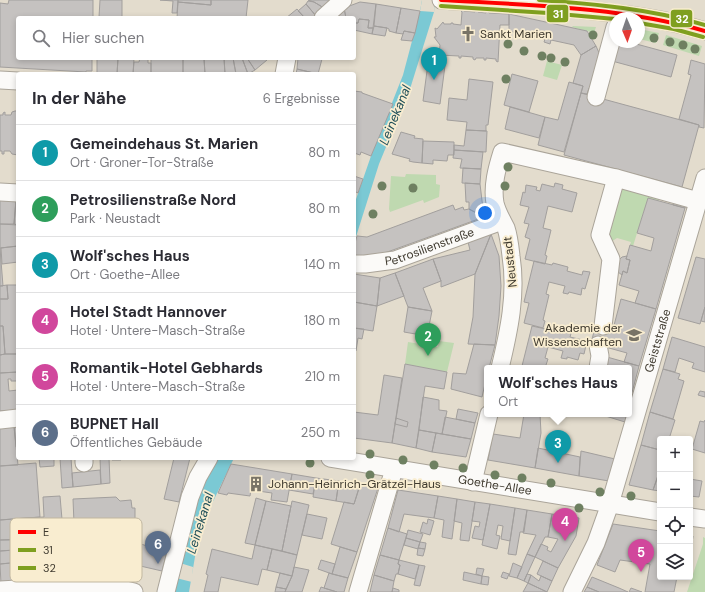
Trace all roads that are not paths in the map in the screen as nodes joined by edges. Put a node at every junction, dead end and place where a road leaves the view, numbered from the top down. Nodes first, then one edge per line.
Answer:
1 (343, 0) edge
2 (441, 0) edge
3 (481, 1) edge
4 (325, 16) edge
5 (609, 18) edge
6 (645, 18) edge
7 (705, 31) edge
8 (609, 48) edge
9 (287, 60) edge
10 (284, 72) edge
11 (0, 80) edge
12 (16, 81) edge
13 (596, 97) dead end
14 (616, 178) junction
15 (705, 178) edge
16 (0, 192) edge
17 (16, 193) edge
18 (698, 201) junction
19 (502, 220) junction
20 (356, 264) edge
21 (603, 326) dead end
22 (598, 345) dead end
23 (501, 365) edge
24 (598, 365) edge
25 (488, 417) edge
26 (16, 418) edge
27 (0, 420) edge
28 (208, 460) edge
29 (342, 460) edge
30 (394, 469) junction
31 (473, 482) junction
32 (610, 504) junction
33 (657, 512) edge
34 (693, 517) edge
35 (705, 519) edge
36 (0, 590) edge
37 (134, 592) edge
38 (166, 592) edge
39 (358, 592) edge
40 (572, 592) edge

1 - 4 street
2 - 3 street
3 - 5 street
6 - 7 street
8 - 13 street
9 - 10 street
11 - 12 street
14 - 18 street
14 - 19 street, Neustadt
14 - 21 street
15 - 18 street, Geiststraße
16 - 17 street
18 - 32 street, Geiststraße
19 - 20 street, Petrosilienstraße
19 - 23 street, Neustadt
22 - 24 street
25 - 31 street
26 - 27 street
28 - 38 street
29 - 30 street, Goethe-Allee
30 - 31 street, Goethe-Allee
30 - 39 street
31 - 32 street, Goethe-Allee
32 - 33 street, Goethe-Allee
32 - 40 street, Geiststraße
34 - 35 street
36 - 37 street

